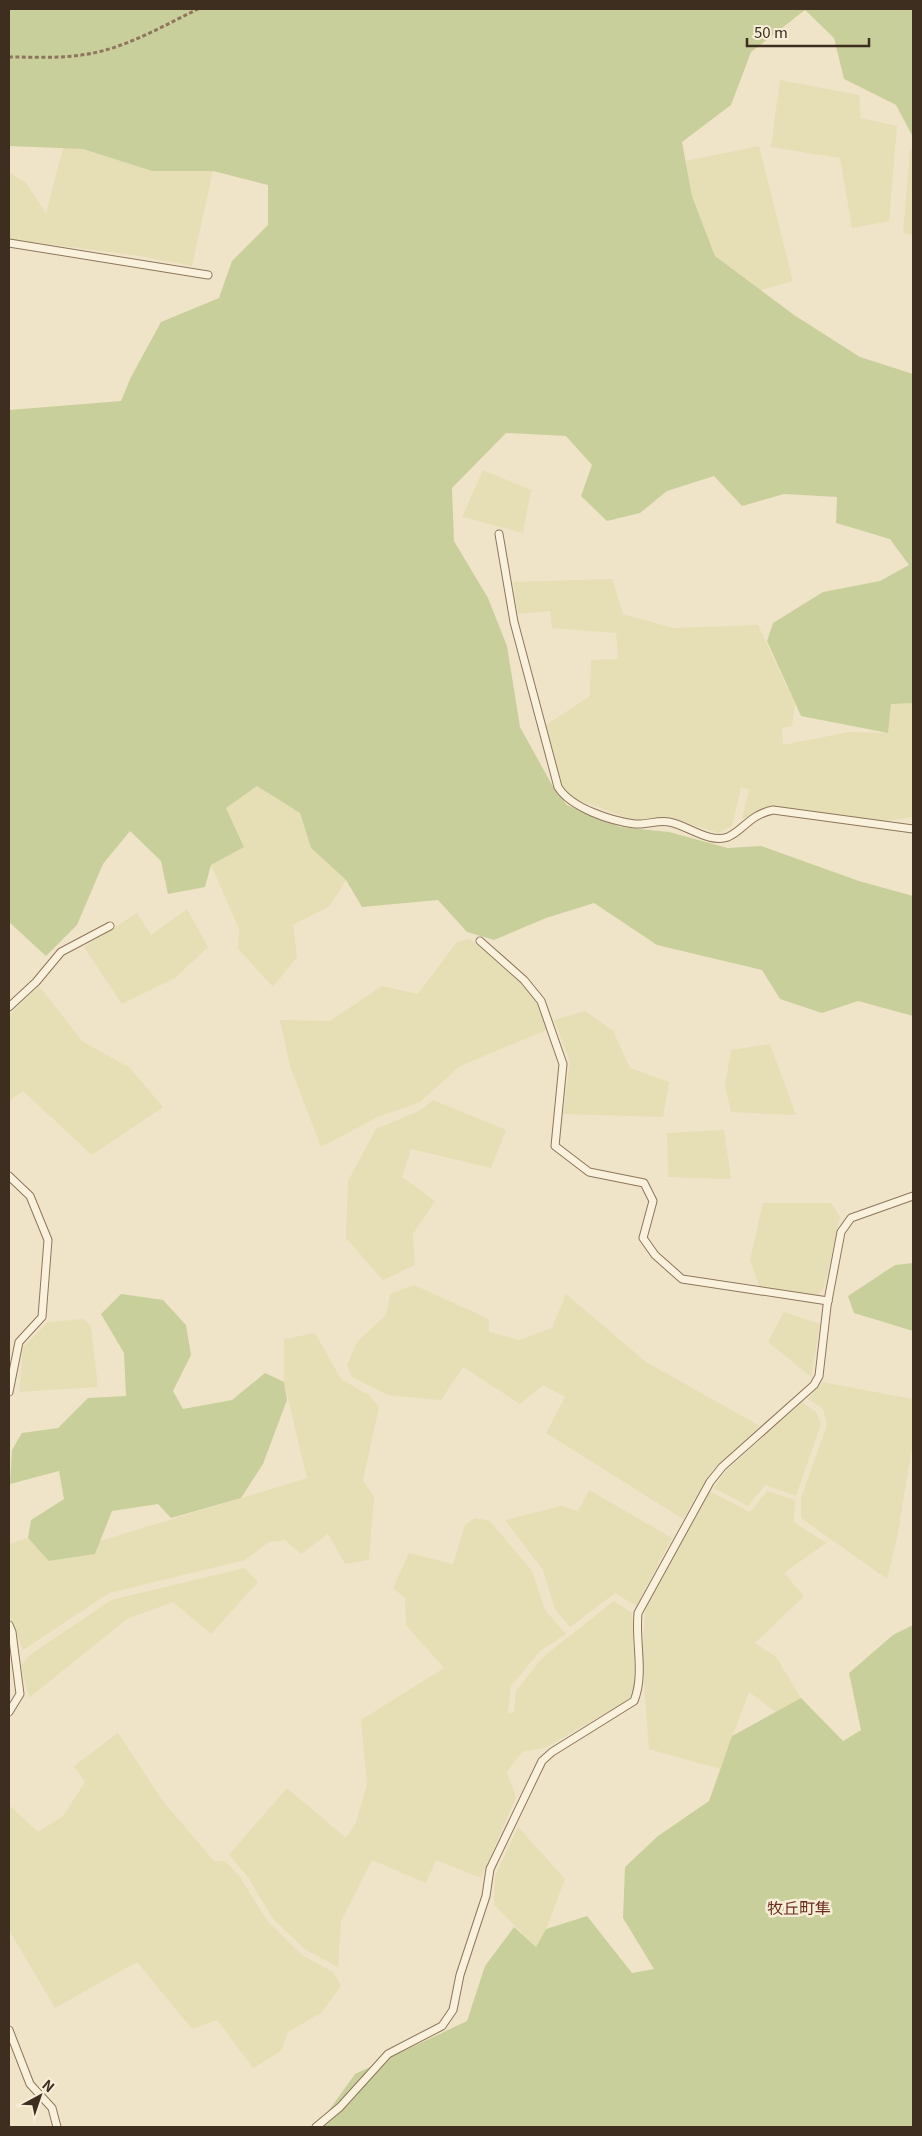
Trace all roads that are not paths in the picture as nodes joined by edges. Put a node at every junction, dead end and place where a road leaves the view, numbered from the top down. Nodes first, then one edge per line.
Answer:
1 (9, 244) edge
2 (208, 275) dead end
3 (499, 534) dead end
4 (913, 829) edge
5 (110, 926) dead end
6 (480, 941) dead end
7 (9, 1007) edge
8 (9, 1176) edge
9 (913, 1196) edge
10 (828, 1301) junction
11 (10, 1379) edge
12 (9, 1392) edge
13 (9, 1625) edge
14 (9, 1712) edge
15 (9, 2030) edge
16 (57, 2127) edge
17 (316, 2127) edge

1 - 2 lane
3 - 4 lane
5 - 7 lane
6 - 10 lane
8 - 11 lane
9 - 10 lane
10 - 17 lane
11 - 12 lane
13 - 14 lane
15 - 16 lane

